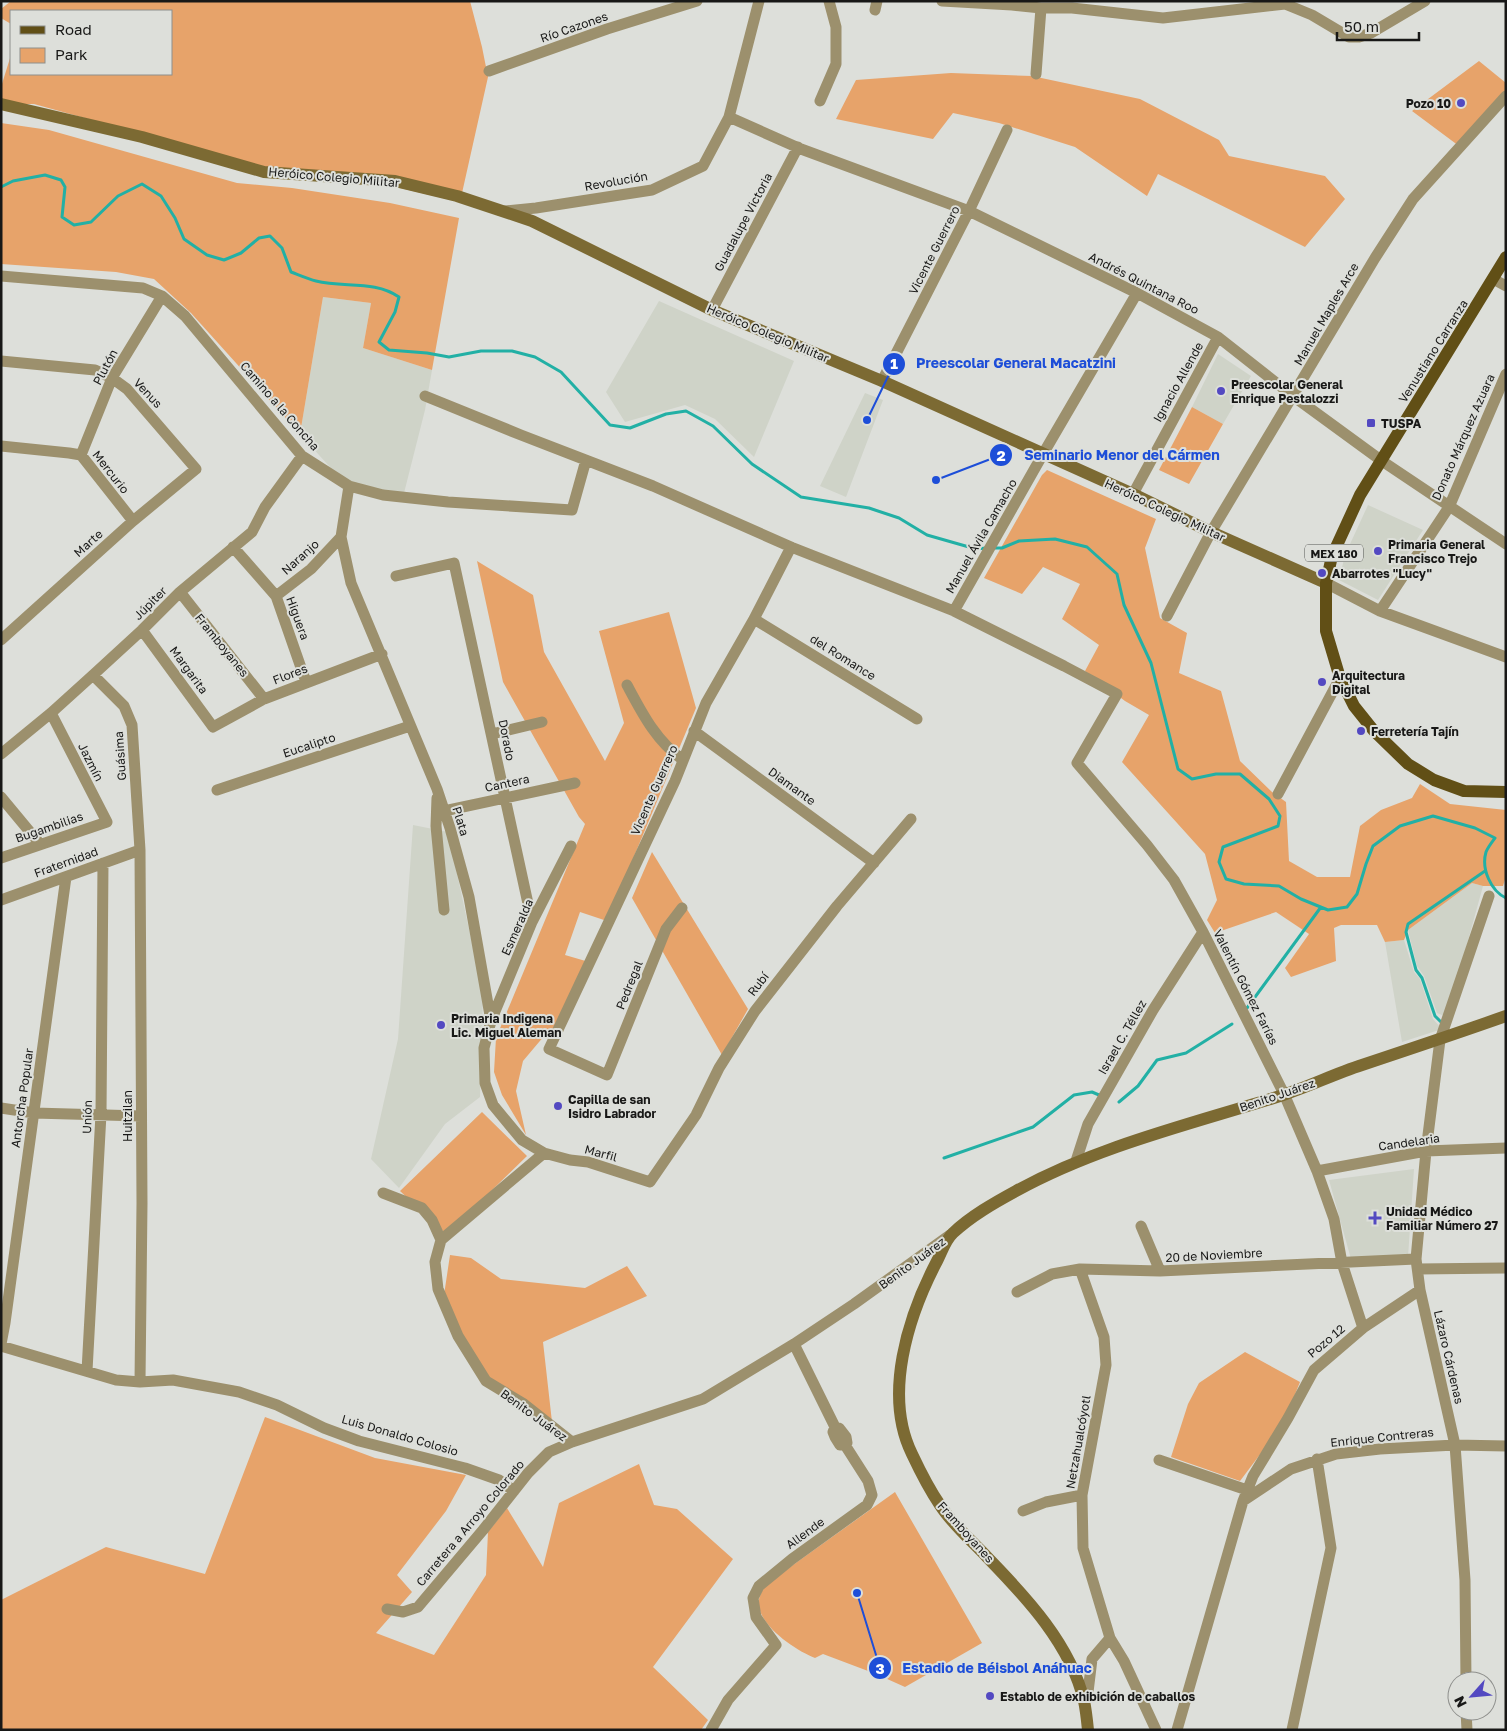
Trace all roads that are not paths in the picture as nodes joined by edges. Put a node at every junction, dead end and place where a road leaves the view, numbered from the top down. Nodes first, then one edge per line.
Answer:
1 (697, 1) edge
2 (759, 1) edge
3 (829, 1) edge
4 (942, 1) edge
5 (1425, 1) edge
6 (1041, 8) junction
7 (489, 71) dead end
8 (1036, 74) dead end
9 (1506, 96) edge
10 (820, 101) dead end
11 (1, 104) edge
12 (729, 117) junction
13 (1007, 130) dead end
14 (798, 147) junction
15 (505, 211) junction
16 (969, 211) junction
17 (1506, 258) edge
18 (1, 276) edge
19 (1493, 279) junction
20 (1506, 286) edge
21 (1137, 293) junction
22 (162, 296) junction
23 (712, 310) junction
24 (1218, 337) junction
25 (1, 360) edge
26 (1506, 374) edge
27 (112, 378) junction
28 (882, 381) junction
29 (425, 396) dead end
30 (1293, 396) junction
31 (1, 446) edge
32 (1043, 454) junction
33 (81, 455) junction
34 (302, 456) junction
35 (586, 460) junction
36 (1382, 461) junction
37 (196, 469) joint
38 (349, 486) junction
39 (1133, 494) junction
40 (1449, 507) junction
41 (133, 522) junction
42 (1211, 532) junction
43 (341, 538) junction
44 (1506, 544) edge
45 (791, 546) junction
46 (233, 547) junction
47 (396, 576) dead end
48 (1326, 583) junction
49 (180, 592) junction
50 (276, 596) junction
51 (954, 611) junction
52 (1380, 611) junction
53 (1167, 616) dead end
54 (754, 619) junction
55 (142, 630) junction
56 (1, 640) edge
57 (382, 654) junction
58 (1506, 657) edge
59 (93, 675) junction
60 (1340, 678) junction
61 (306, 682) junction
62 (626, 685) dead end
63 (264, 698) junction
64 (51, 713) junction
65 (917, 719) dead end
66 (542, 722) dead end
67 (410, 726) junction
68 (213, 727) joint
69 (694, 732) junction
70 (492, 734) junction
71 (1, 754) edge
72 (683, 760) junction
73 (575, 783) dead end
74 (437, 789) junction
75 (217, 790) dead end
76 (1506, 792) edge
77 (1278, 794) dead end
78 (1, 797) edge
79 (504, 798) junction
80 (444, 811) junction
81 (910, 819) dead end
82 (106, 822) joint
83 (40, 844) junction
84 (571, 846) dead end
85 (140, 850) junction
86 (1, 858) edge
87 (103, 863) junction
88 (874, 863) junction
89 (66, 877) junction
90 (1489, 896) dead end
91 (1, 900) edge
92 (682, 908) dead end
93 (444, 910) dead end
94 (532, 922) junction
95 (1203, 932) junction
96 (1506, 1016) edge
97 (491, 1021) junction
98 (1440, 1040) junction
99 (607, 1075) joint
100 (1284, 1094) junction
101 (1, 1108) edge
102 (34, 1113) junction
103 (101, 1114) junction
104 (141, 1116) junction
105 (1506, 1148) edge
106 (1426, 1151) junction
107 (544, 1153) junction
108 (1076, 1161) junction
109 (1317, 1171) junction
110 (650, 1182) joint
111 (383, 1193) dead end
112 (1141, 1226) dead end
113 (950, 1235) junction
114 (441, 1240) junction
115 (1342, 1263) junction
116 (1417, 1264) junction
117 (1506, 1268) edge
118 (1080, 1269) junction
119 (1160, 1271) junction
120 (1420, 1290) junction
121 (1017, 1292) dead end
122 (3, 1322) edge
123 (1363, 1328) junction
124 (794, 1344) junction
125 (1, 1345) edge
126 (87, 1371) junction
127 (140, 1382) junction
128 (572, 1442) junction
129 (1455, 1445) junction
130 (1506, 1446) edge
131 (1317, 1459) junction
132 (1159, 1460) dead end
133 (514, 1491) junction
134 (1082, 1496) junction
135 (1245, 1496) junction
136 (1023, 1511) dead end
137 (387, 1609) dead end
138 (1110, 1638) junction
139 (1466, 1671) edge
140 (1084, 1700) junction
141 (711, 1730) edge
142 (1088, 1730) edge
143 (1156, 1730) edge
144 (1177, 1730) edge
145 (1292, 1730) edge

1 - 7 street, Río Cazones
2 - 12 street, Revolución
3 - 10 street
4 - 6 street
5 - 6 street
6 - 8 street
9 - 30 street, Manuel Maples Arce
11 - 15 street, Heróico Colegio Militar
12 - 14 street, Andrés Quintana Roo
12 - 15 street, Revolución
13 - 16 street, Vicente Guerrero
14 - 16 street, Andrés Quintana Roo
14 - 23 street, Guadalupe Victoria
15 - 23 street, Heróico Colegio Militar
16 - 21 street, Andrés Quintana Roo
16 - 28 street, Vicente Guerrero
17 - 19 main road, Venustiano Carranza / MEX 180
18 - 22 street, Camino a la Concha
19 - 20 street
19 - 36 main road, Venustiano Carranza / MEX 180
21 - 24 street, Andrés Quintana Roo
21 - 32 street, Manuel Ávila Camacho
22 - 27 street, Plutón
22 - 34 street, Camino a la Concha
23 - 28 street, Heróico Colegio Militar
24 - 30 street, Andrés Quintana Roo
24 - 39 street, Ignacio Allende
25 - 27 street, Venus
26 - 40 street, Donato Márquez Azuara
27 - 33 street, Plutón
27 - 37 street, Venus
28 - 32 street, Heróico Colegio Militar
29 - 35 street
30 - 36 street, Andrés Quintana Roo
30 - 42 street, Manuel Maples Arce
31 - 33 street, Mercurio
32 - 39 street, Heróico Colegio Militar
32 - 51 street, Manuel Ávila Camacho
33 - 41 street, Mercurio
34 - 38 street, Camino a la Concha
34 - 46 street, Júpiter
35 - 38 street, Camino a la Concha
35 - 45 street
36 - 40 street, Andrés Quintana Roo
36 - 48 main road, Venustiano Carranza / MEX 180
37 - 41 street, Marte
38 - 43 street, Plata
39 - 42 street, Heróico Colegio Militar
40 - 44 street, Andrés Quintana Roo
40 - 52 street, Donato Márquez Azuara
41 - 56 street, Marte
42 - 48 street, Heróico Colegio Militar
42 - 53 street, Manuel Maples Arce
43 - 50 street, Naranjo
43 - 57 street, Plata
45 - 51 street
45 - 54 street, Vicente Guerrero
46 - 49 street, Júpiter
46 - 50 street, Higuera
47 - 70 street, Dorado
48 - 52 street, Heróico Colegio Militar
48 - 60 main road, Venustiano Carranza / MEX 180
49 - 55 street, Júpiter
49 - 63 street, Framboyanes
50 - 61 street, Higuera
51 - 95 street, Valentín Gómez Farías
52 - 58 street, Heróico Colegio Militar
54 - 65 street, del Romance
54 - 69 street, Vicente Guerrero
55 - 59 street, Júpiter
55 - 68 street, Margarita
57 - 61 street, Flores
57 - 67 street, Plata
59 - 64 street, Júpiter
59 - 85 street, Guásima
60 - 76 main road, Venustiano Carranza / MEX 180
60 - 77 street
61 - 63 street, Flores
62 - 72 street
63 - 68 street, Flores
64 - 71 street, Júpiter
64 - 82 street, Jazmín
66 - 70 street
67 - 74 street, Plata
67 - 75 street, Eucalipto
69 - 72 street, Vicente Guerrero
69 - 88 street, Diamante
70 - 79 street, Dorado
72 - 99 street, Vicente Guerrero
73 - 79 street, Cantera
74 - 80 street, Plata
74 - 93 street
78 - 83 street
79 - 80 street, Cantera
79 - 94 street, Dorado
80 - 97 street, Plata
81 - 88 street, Rubí
82 - 83 street, Bugambilias
83 - 86 street, Bugambilias
84 - 94 street, Esmeralda
85 - 87 street, Fraternidad
85 - 104 street, Huitzilan
87 - 89 street, Fraternidad
87 - 103 street, Unión
88 - 110 street, Rubí
89 - 91 street, Fraternidad
89 - 102 street, Antorcha Popular
90 - 98 street, Lázaro Cárdenas
92 - 99 street, Pedregal
94 - 97 street, Esmeralda
95 - 100 street, Valentín Gómez Farías
95 - 108 street, Israel C. Téllez
96 - 98 street, Benito Juárez
97 - 107 street, Plata
98 - 100 street, Benito Juárez
98 - 106 street, Lázaro Cárdenas
100 - 108 street, Benito Juárez
100 - 109 street, Valentín Gómez Farías
101 - 102 street
102 - 103 street
102 - 122 street, Antorcha Popular
103 - 104 street
103 - 126 street, Unión
104 - 127 street, Huitzilan
105 - 106 street, Candelaria
106 - 109 street, Candelaria
106 - 116 street, Lázaro Cárdenas
107 - 110 street, Marfil
107 - 114 street
108 - 113 street, Benito Juárez
109 - 115 street, Valentín Gómez Farías
111 - 114 street
112 - 119 street
113 - 124 street, Benito Juárez
113 - 140 street, Framboyanes
114 - 128 street, Benito Juárez
115 - 116 street, 20 de Noviembre
115 - 119 street, 20 de Noviembre
115 - 123 street, Valentín Gómez Farías
116 - 117 street, 20 de Noviembre
116 - 120 street, Lázaro Cárdenas
118 - 119 street, 20 de Noviembre
118 - 121 street, 20 de Noviembre
118 - 134 street, Netzahualcóyotl
120 - 123 street, Pozo 12
120 - 129 street, Lázaro Cárdenas
122 - 125 street, Antorcha Popular
123 - 135 street, Pozo 12
124 - 128 street, Benito Juárez
124 - 141 street, Allende
125 - 126 street, Luis Donaldo Colosio
126 - 127 street, Luis Donaldo Colosio
127 - 133 street, Luis Donaldo Colosio
128 - 133 street, Carretera a Arroyo Colorado
129 - 130 street, Enrique Contreras
129 - 131 street, Enrique Contreras
129 - 139 street, Lázaro Cárdenas
131 - 135 street, Enrique Contreras
131 - 145 street
132 - 135 street
133 - 137 street, Carretera a Arroyo Colorado
134 - 136 street
134 - 138 street, Netzahualcóyotl
135 - 144 street, Pozo 12
138 - 140 street
138 - 143 street, Netzahualcóyotl
140 - 142 street, Framboyanes

